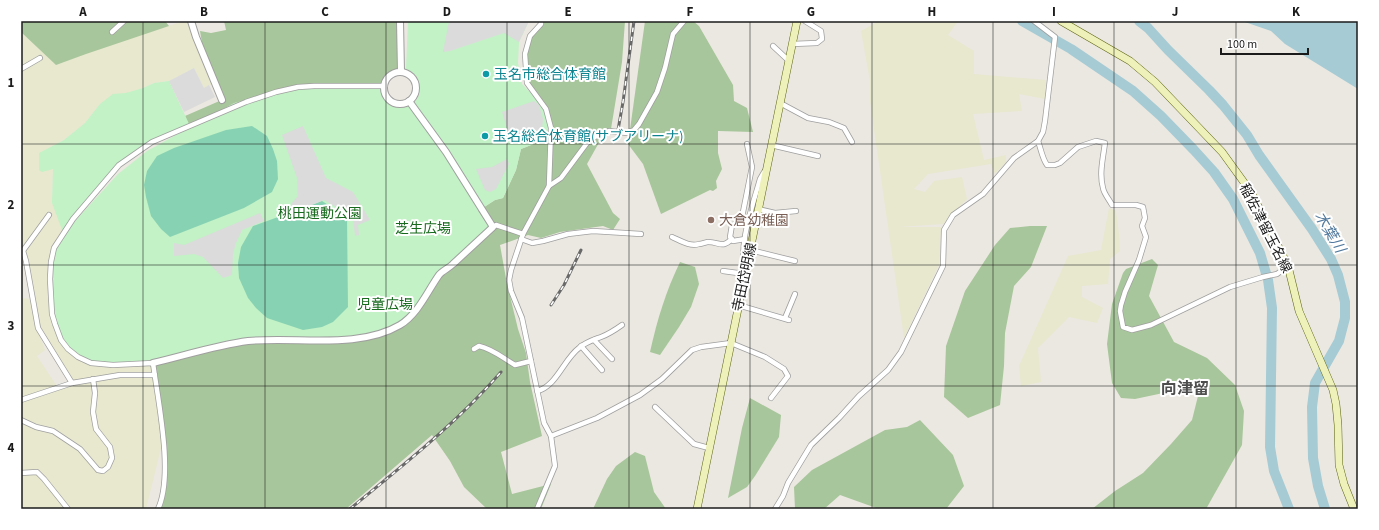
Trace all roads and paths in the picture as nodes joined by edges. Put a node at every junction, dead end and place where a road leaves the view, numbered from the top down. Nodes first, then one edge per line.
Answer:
1 (124, 21) edge
2 (191, 21) edge
3 (400, 21) edge
4 (541, 21) edge
5 (684, 21) edge
6 (797, 21) edge
7 (805, 21) edge
8 (1034, 21) edge
9 (1061, 21) edge
10 (112, 32) dead end
11 (792, 44) junction
12 (773, 46) dead end
13 (40, 58) dead end
14 (788, 60) junction
15 (21, 69) edge
16 (401, 72) junction
17 (385, 86) junction
18 (222, 100) dead end
19 (409, 101) junction
20 (780, 103) junction
21 (1038, 141) junction
22 (852, 142) dead end
23 (747, 144) dead end
24 (771, 145) junction
25 (818, 156) dead end
26 (766, 167) junction
27 (549, 186) junction
28 (758, 209) junction
29 (796, 211) dead end
30 (49, 215) dead end
31 (740, 222) junction
32 (493, 227) junction
33 (747, 227) junction
34 (641, 234) dead end
35 (522, 236) junction
36 (672, 237) dead end
37 (732, 239) junction
38 (745, 239) junction
39 (750, 250) junction
40 (22, 252) edge
41 (795, 261) dead end
42 (1288, 266) junction
43 (723, 271) dead end
44 (745, 274) junction
45 (795, 294) dead end
46 (738, 306) junction
47 (622, 325) dead end
48 (594, 340) junction
49 (731, 343) junction
50 (581, 346) junction
51 (474, 348) dead end
52 (612, 359) dead end
53 (531, 361) junction
54 (153, 363) junction
55 (602, 370) dead end
56 (155, 376) junction
57 (93, 379) junction
58 (72, 383) junction
59 (537, 391) junction
60 (771, 398) dead end
61 (21, 400) edge
62 (655, 407) dead end
63 (21, 420) edge
64 (551, 436) junction
65 (709, 448) junction
66 (21, 473) edge
67 (68, 509) edge
68 (158, 509) edge
69 (537, 509) edge
70 (697, 509) edge
71 (776, 509) edge
72 (1354, 509) edge

1 - 10 street
2 - 18 street
3 - 16 street
4 - 27 street
5 - 27 street
6 - 11 main road, 寺田岱明線
7 - 11 street
8 - 21 street
9 - 42 main road, 稲佐津留玉名線
11 - 14 main road, 寺田岱明線
12 - 14 street
13 - 15 street
14 - 20 main road, 寺田岱明線
16 - 17 street
16 - 19 street
17 - 19 street
17 - 54 street
19 - 32 street
20 - 22 street
20 - 24 main road, 寺田岱明線
21 - 42 street
21 - 71 street
23 - 31 street
24 - 25 street
24 - 26 main road, 寺田岱明線
26 - 28 main road, 寺田岱明線
26 - 33 street
27 - 35 street
28 - 29 street
28 - 39 main road, 寺田岱明線
30 - 40 street
31 - 33 street
31 - 37 street
32 - 35 street
32 - 54 street
33 - 38 street
34 - 35 street
35 - 53 street
36 - 37 street
37 - 38 street
38 - 44 street
39 - 41 street
39 - 44 main road, 寺田岱明線
40 - 58 street
42 - 72 main road, 稲佐津留玉名線
43 - 44 street
44 - 46 main road, 寺田岱明線
45 - 46 street
46 - 49 main road, 寺田岱明線
47 - 48 street
48 - 50 street
48 - 52 street
49 - 60 street
49 - 64 street
49 - 65 main road, 寺田岱明線
50 - 55 street
50 - 59 street
51 - 53 street
53 - 59 street
54 - 56 street
56 - 57 street
56 - 68 street
57 - 58 street
57 - 63 street
58 - 61 street
59 - 64 street
62 - 65 street
64 - 69 street
65 - 70 main road, 寺田岱明線
66 - 67 street

